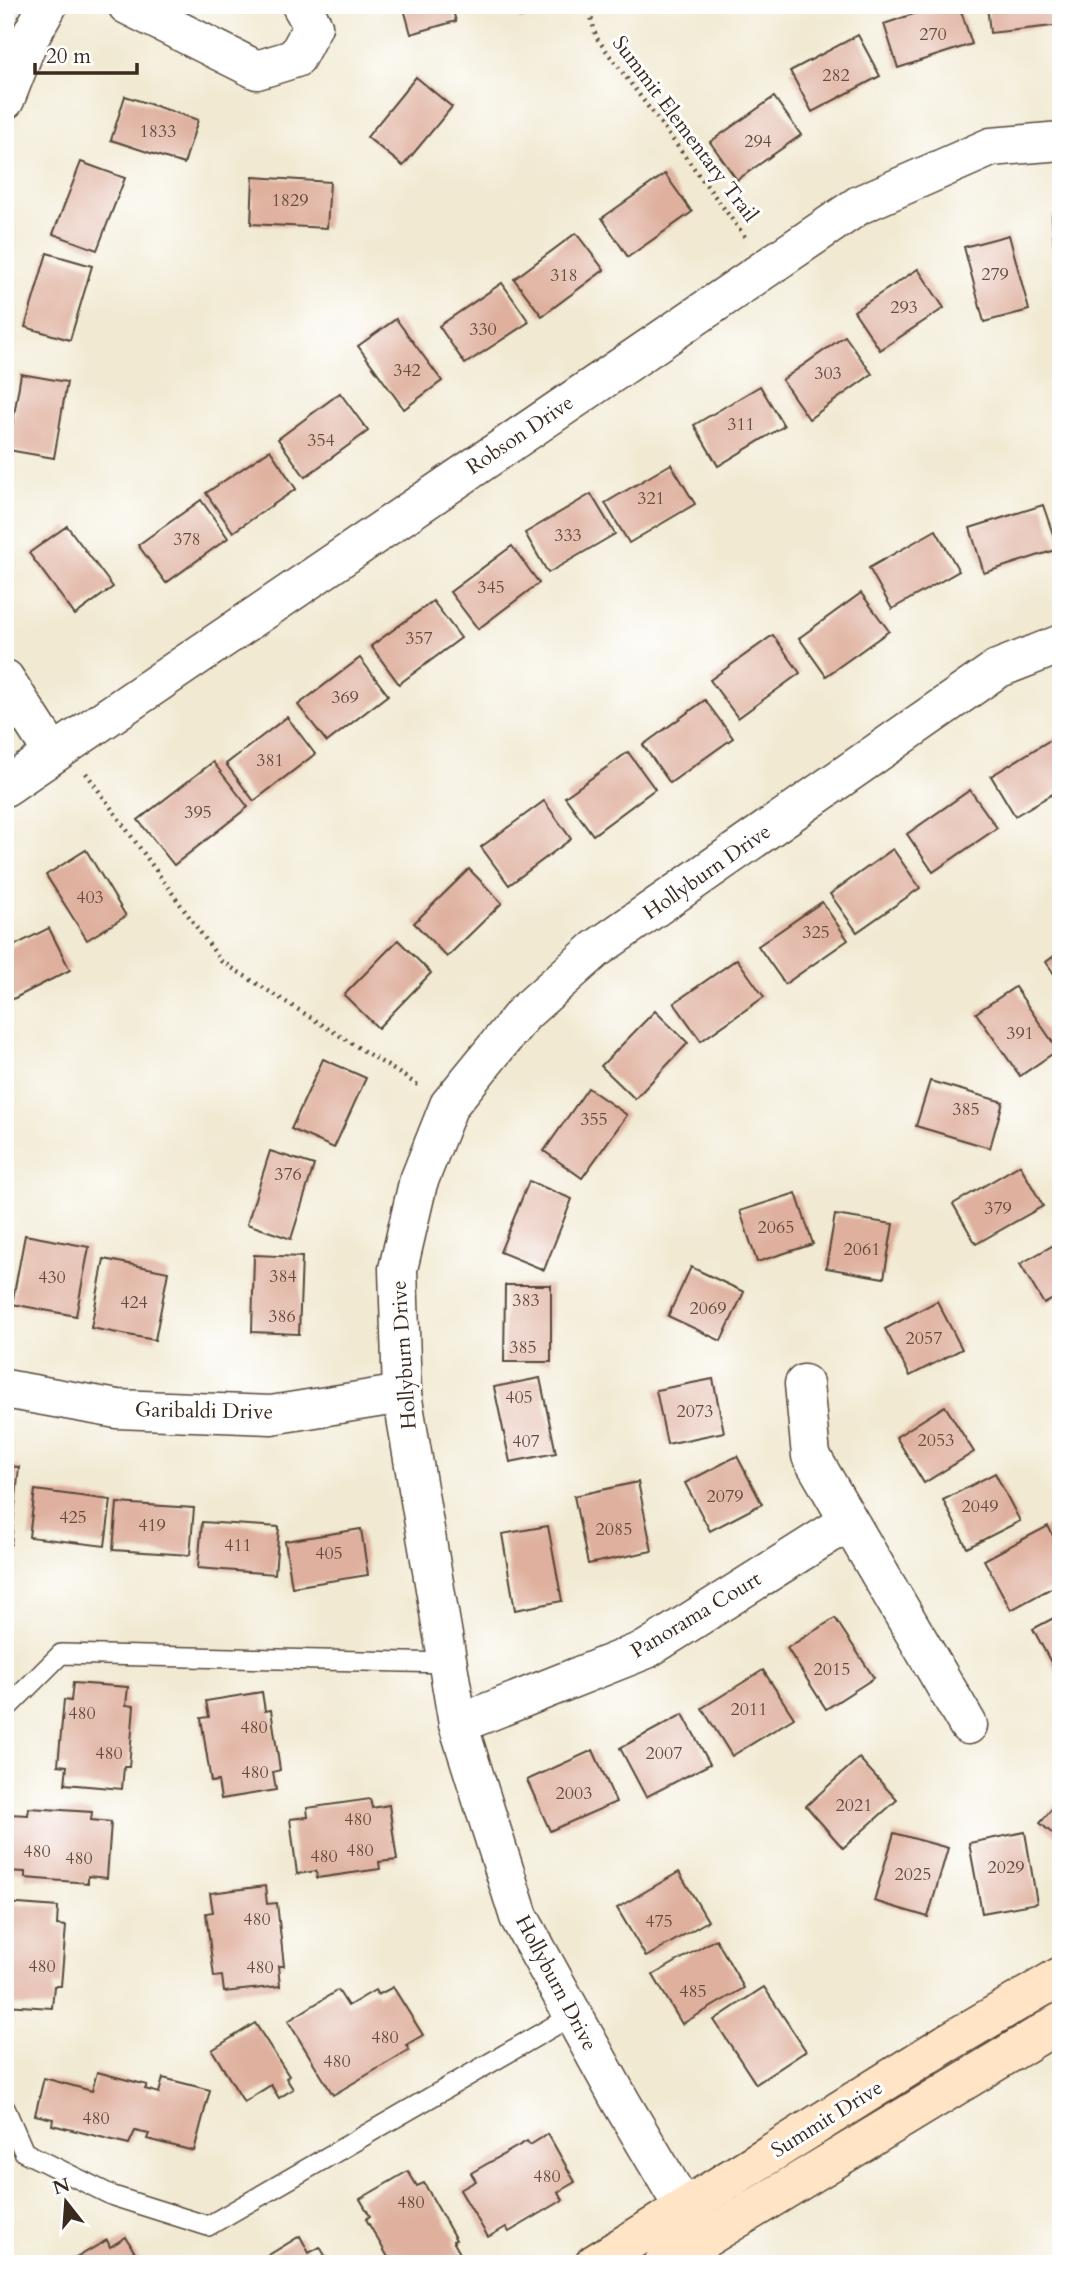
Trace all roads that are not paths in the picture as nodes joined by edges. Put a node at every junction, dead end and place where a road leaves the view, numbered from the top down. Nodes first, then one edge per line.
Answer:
1 (48, 5) edge
2 (127, 5) edge
3 (302, 5) edge
4 (5, 100) edge
5 (1061, 141) edge
6 (1061, 644) edge
7 (5, 679) edge
8 (69, 762) junction
9 (5, 787) edge
10 (804, 1384) dead end
11 (5, 1389) edge
12 (402, 1394) junction
13 (848, 1522) junction
14 (447, 1663) junction
15 (5, 1710) edge
16 (458, 1724) junction
17 (968, 1725) dead end
18 (1061, 1976) edge
19 (573, 2015) junction
20 (1061, 2022) edge
21 (5, 2108) edge
22 (693, 2224) junction
23 (593, 2264) edge
24 (663, 2264) edge

1 - 4 street
2 - 3 street
5 - 8 street, Robson Drive
6 - 12 street, Hollyburn Drive
7 - 8 street
8 - 9 street, Robson Drive
10 - 13 street
11 - 12 street, Garibaldi Drive
12 - 14 street, Hollyburn Drive
13 - 16 street, Panorama Court
13 - 17 street
14 - 15 lane
14 - 16 street, Hollyburn Drive
16 - 19 street, Hollyburn Drive
18 - 22 main road, Summit Drive
19 - 21 lane
19 - 22 street, Hollyburn Drive
20 - 22 main road, Summit Drive
22 - 23 main road, Summit Drive
22 - 24 main road, Summit Drive

